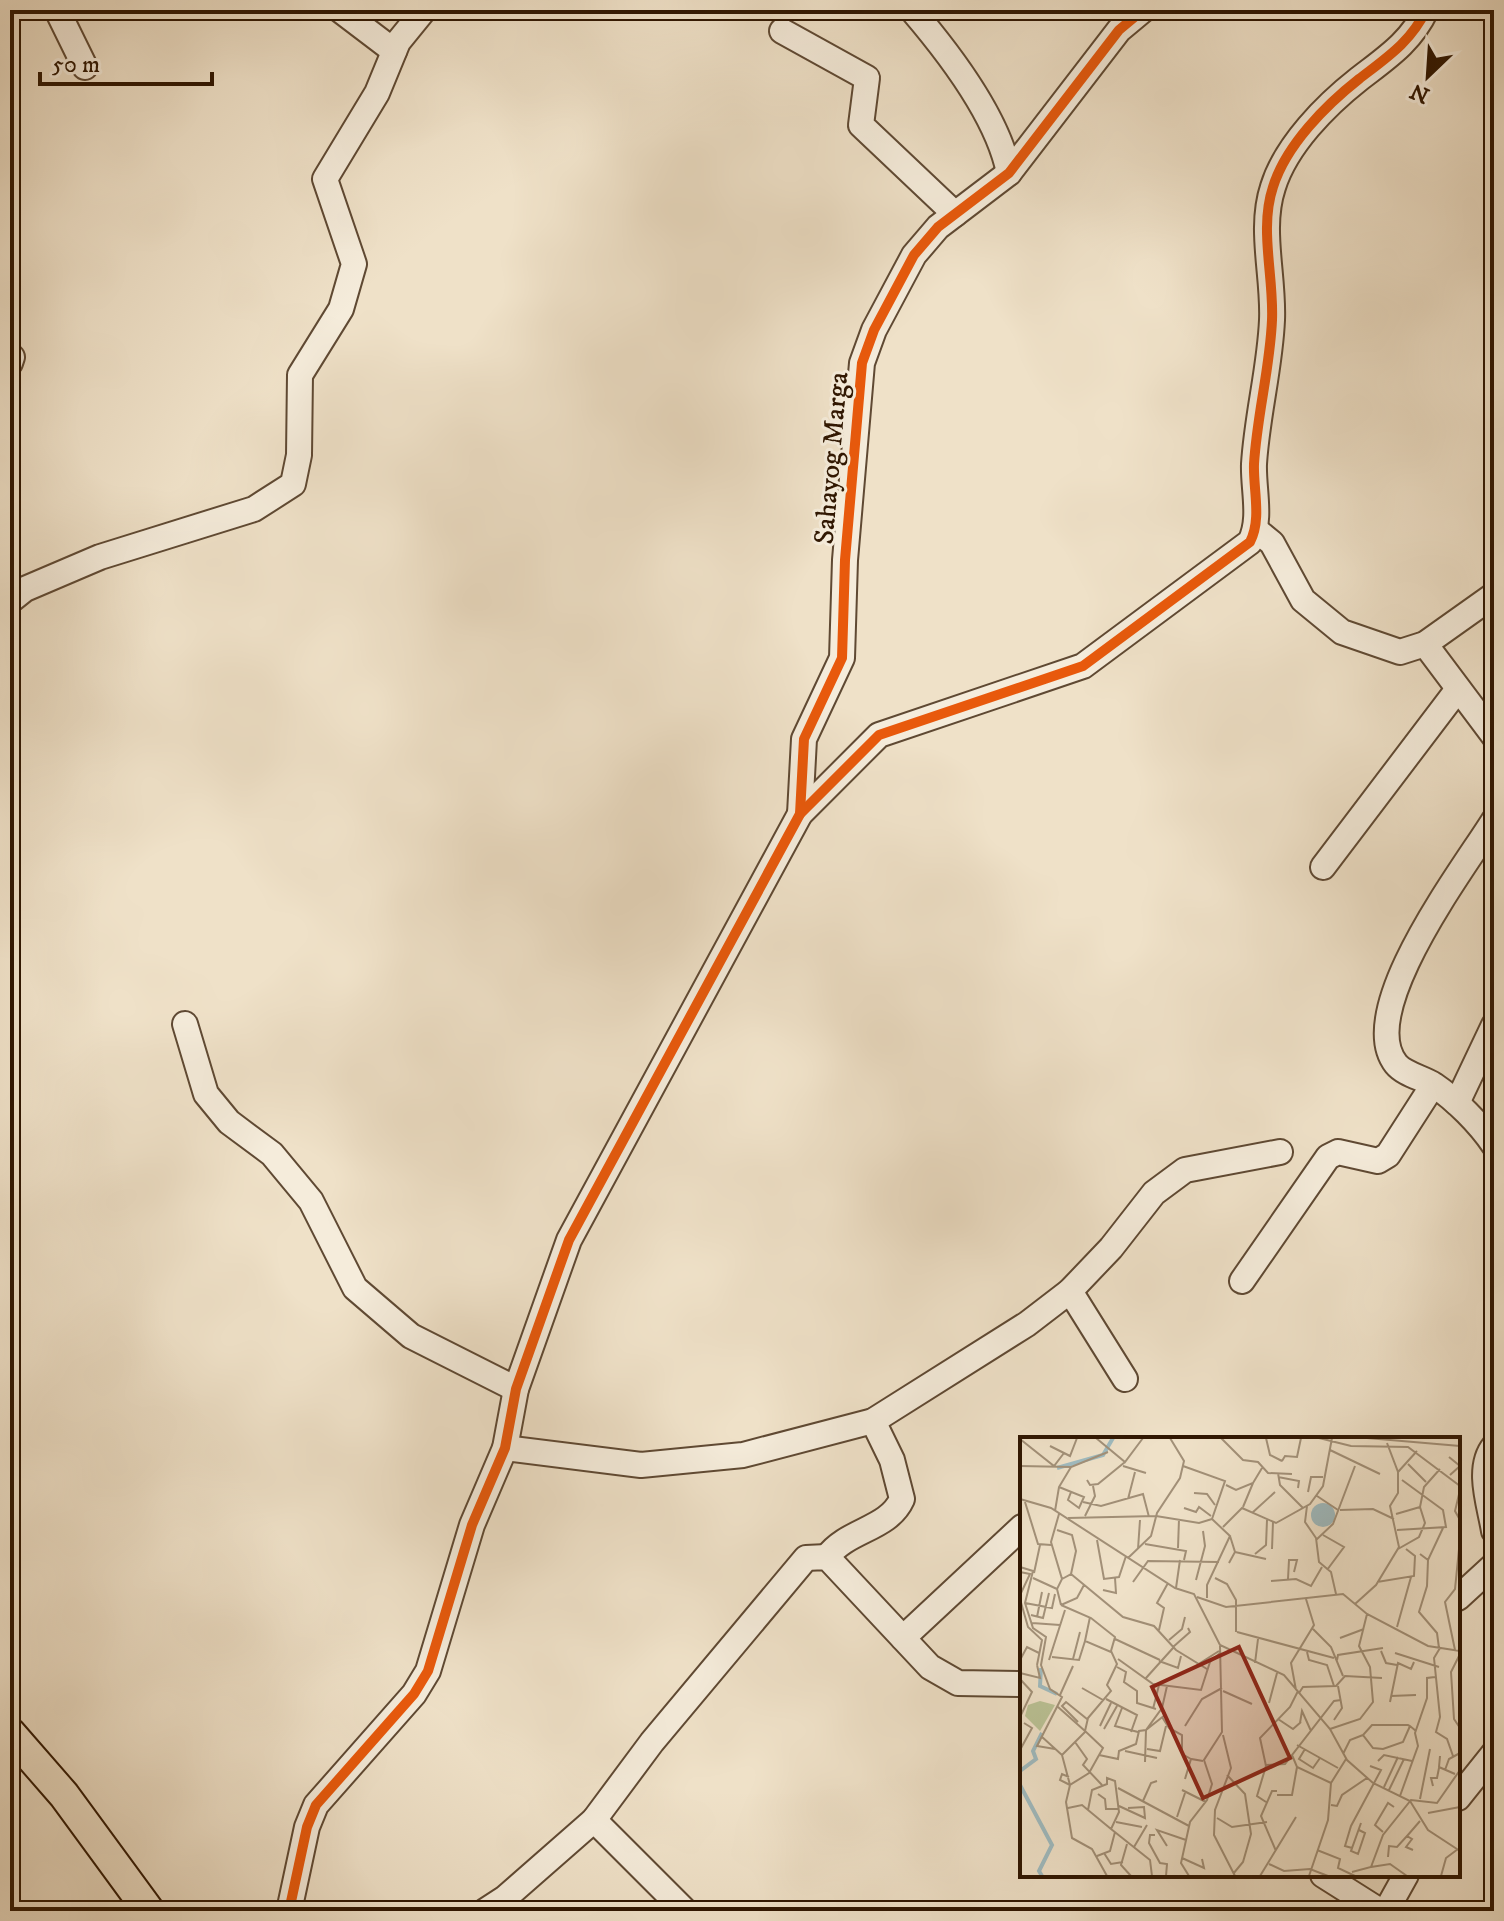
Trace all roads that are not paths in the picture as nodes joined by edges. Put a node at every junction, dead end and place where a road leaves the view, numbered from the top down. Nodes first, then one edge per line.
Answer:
1 (57, 10) edge
2 (340, 10) edge
3 (424, 10) edge
4 (912, 10) edge
5 (1143, 10) edge
6 (1426, 10) edge
7 (782, 31) dead end
8 (394, 51) junction
9 (85, 67) dead end
10 (1009, 173) junction
11 (955, 214) junction
12 (1256, 530) junction
13 (1494, 595) edge
14 (10, 601) edge
15 (1425, 644) junction
16 (1458, 689) junction
17 (1494, 736) edge
18 (800, 814) junction
19 (1494, 820) edge
20 (1323, 867) dead end
21 (185, 1024) dead end
22 (1494, 1025) edge
23 (1433, 1085) junction
24 (1457, 1103) junction
25 (1494, 1145) edge
26 (1280, 1152) dead end
27 (1242, 1281) dead end
28 (1070, 1291) junction
29 (1125, 1379) dead end
30 (516, 1389) junction
31 (873, 1421) junction
32 (1494, 1446) edge
33 (505, 1448) junction
34 (1020, 1529) edge
35 (1494, 1531) edge
36 (827, 1557) junction
37 (1494, 1565) edge
38 (1460, 1596) edge
39 (903, 1638) junction
40 (1020, 1684) edge
41 (10, 1733) edge
42 (1494, 1753) edge
43 (1460, 1796) edge
44 (594, 1820) junction
45 (1326, 1877) edge
46 (1405, 1877) edge
47 (149, 1911) edge
48 (289, 1911) edge
49 (485, 1911) edge
50 (685, 1911) edge
51 (1380, 1911) edge
52 (1386, 1911) edge

1 - 9 street
2 - 8 street
3 - 8 street
4 - 10 street
5 - 10 street, Sahayog Marga
6 - 12 street
7 - 11 street
8 - 14 street
10 - 11 street, Sahayog Marga
11 - 18 street, Sahayog Marga
12 - 15 street
12 - 18 street
13 - 15 street
15 - 16 street
16 - 17 street
16 - 20 street
18 - 30 street
19 - 23 street
21 - 30 street
22 - 24 street
23 - 24 street
23 - 27 street
24 - 25 street
26 - 28 street
28 - 29 street
28 - 31 street
30 - 33 street
31 - 33 street
31 - 36 street
32 - 35 street
33 - 48 street
34 - 39 street
36 - 39 street
36 - 44 street
37 - 38 street
39 - 40 street
41 - 47 main road
42 - 43 street
44 - 49 street
44 - 50 street
45 - 51 street
46 - 52 street

